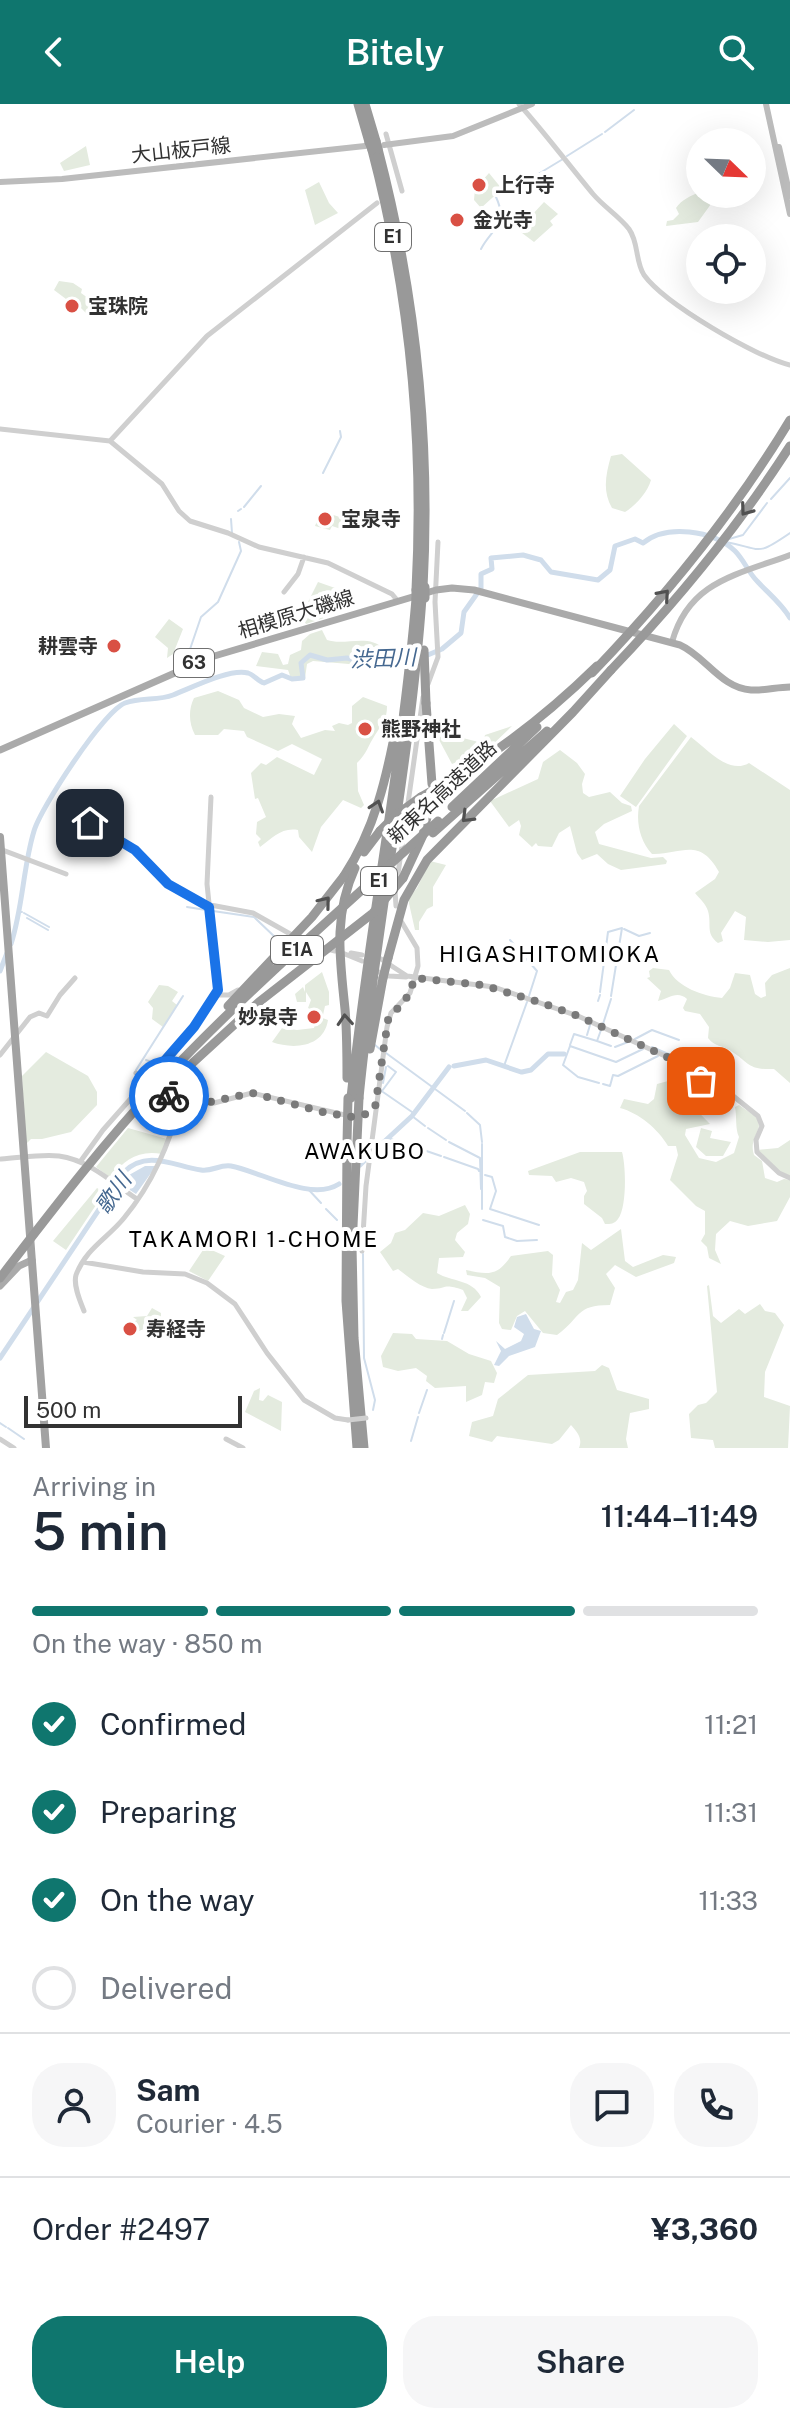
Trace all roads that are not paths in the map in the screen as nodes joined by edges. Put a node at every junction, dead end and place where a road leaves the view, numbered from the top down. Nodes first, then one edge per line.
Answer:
1 (358, 104) edge
2 (365, 104) edge
3 (532, 104) edge
4 (768, 104) edge
5 (521, 106) edge
6 (386, 134) dead end
7 (376, 145) junction
8 (0, 182) edge
9 (402, 191) dead end
10 (790, 196) edge
11 (377, 203) dead end
12 (790, 214) edge
13 (790, 365) edge
14 (790, 420) edge
15 (0, 429) edge
16 (110, 441) junction
17 (790, 446) edge
18 (438, 542) dead end
19 (790, 555) edge
20 (304, 557) junction
21 (284, 592) dead end
22 (422, 594) junction
23 (397, 600) junction
24 (672, 642) junction
25 (416, 649) junction
26 (411, 665) junction
27 (591, 672) junction
28 (600, 681) junction
29 (790, 687) edge
30 (0, 750) edge
31 (432, 784) dead end
32 (211, 797) dead end
33 (426, 798) junction
34 (83, 821) dead end
35 (0, 837) edge
36 (0, 849) edge
37 (66, 874) dead end
38 (396, 906) dead end
39 (209, 907) junction
40 (401, 921) dead end
41 (362, 958) dead end
42 (384, 959) junction
43 (253, 975) dead end
44 (381, 975) junction
45 (75, 978) dead end
46 (415, 978) junction
47 (216, 995) junction
48 (15, 1036) junction
49 (0, 1055) edge
50 (136, 1073) dead end
51 (147, 1081) junction
52 (160, 1084) junction
53 (355, 1098) junction
54 (151, 1101) junction
55 (181, 1101) junction
56 (375, 1108) junction
57 (24, 1158) junction
58 (1, 1159) edge
59 (80, 1162) junction
60 (790, 1178) edge
61 (137, 1199) junction
62 (353, 1248) junction
63 (32, 1257) junction
64 (83, 1262) junction
65 (0, 1283) edge
66 (84, 1311) dead end
67 (366, 1418) dead end
68 (0, 1439) edge
69 (226, 1439) dead end
70 (14, 1448) edge
71 (46, 1448) edge
72 (243, 1448) edge
73 (357, 1448) edge
74 (364, 1448) edge

1 - 7 highway, E1
2 - 7 highway, E1
3 - 5 main road, 大山板戸線
4 - 10 main road
4 - 12 main road
5 - 7 main road, 大山板戸線
5 - 13 street
6 - 7 street
7 - 8 main road, 大山板戸線
7 - 9 street
7 - 22 highway, E1
7 - 22 highway, E1
11 - 16 street
27 -> 14 highway, 新東名高速道路 / E1A, bridge
15 - 16 street
16 - 20 street
17 -> 28 highway, bridge
18 - 22 street
19 - 24 main road
20 - 21 street
20 - 23 street
22 - 23 main road, 相模原大磯線 / 63
22 - 24 main road, 相模原大磯線 / 63
22 - 25 highway
22 - 25 highway
22 - 38 street
23 - 30 main road, 相模原大磯線 / 63
24 - 29 main road, 相模原大磯線 / 63
25 - 26 highway, E1
25 - 31 highway, bridge
52 -> 26 highway, bridge
26 - 53 highway, E1
27 - 33 highway
27 - 52 highway, 新東名高速道路 / E1A, bridge
28 -> 42 highway
28 - 54 highway, 新東名高速道路 / E1A, bridge
32 - 39 street
53 -> 33 highway, bridge
33 - 54 highway, bridge
34 - 39 street
35 - 36 highway
36 - 37 street
36 - 48 highway
39 - 41 street
39 - 47 street
40 - 46 street
42 - 44 highway, bridge
42 - 46 street
43 - 47 street
44 - 46 street
44 - 53 highway
45 - 48 street
46 - 56 street
46 - 60 street
47 - 51 street
48 - 49 street
48 - 57 highway
50 - 51 street
51 - 55 street
51 - 59 street
52 - 65 highway, 新東名高速道路 / E1A, bridge
53 - 62 highway, E1, bridge
53 - 62 highway, E1, bridge
54 - 65 highway, 新東名高速道路 / E1A, bridge
55 - 56 street
55 - 61 street
56 - 62 street
57 - 58 street
57 - 59 street
57 - 63 highway
59 - 61 street
61 - 64 street
62 - 73 highway, E1
62 - 74 highway, E1
63 - 65 main road
63 - 71 highway
64 - 66 street
64 - 67 street, bridge
68 - 70 street
69 - 72 street

